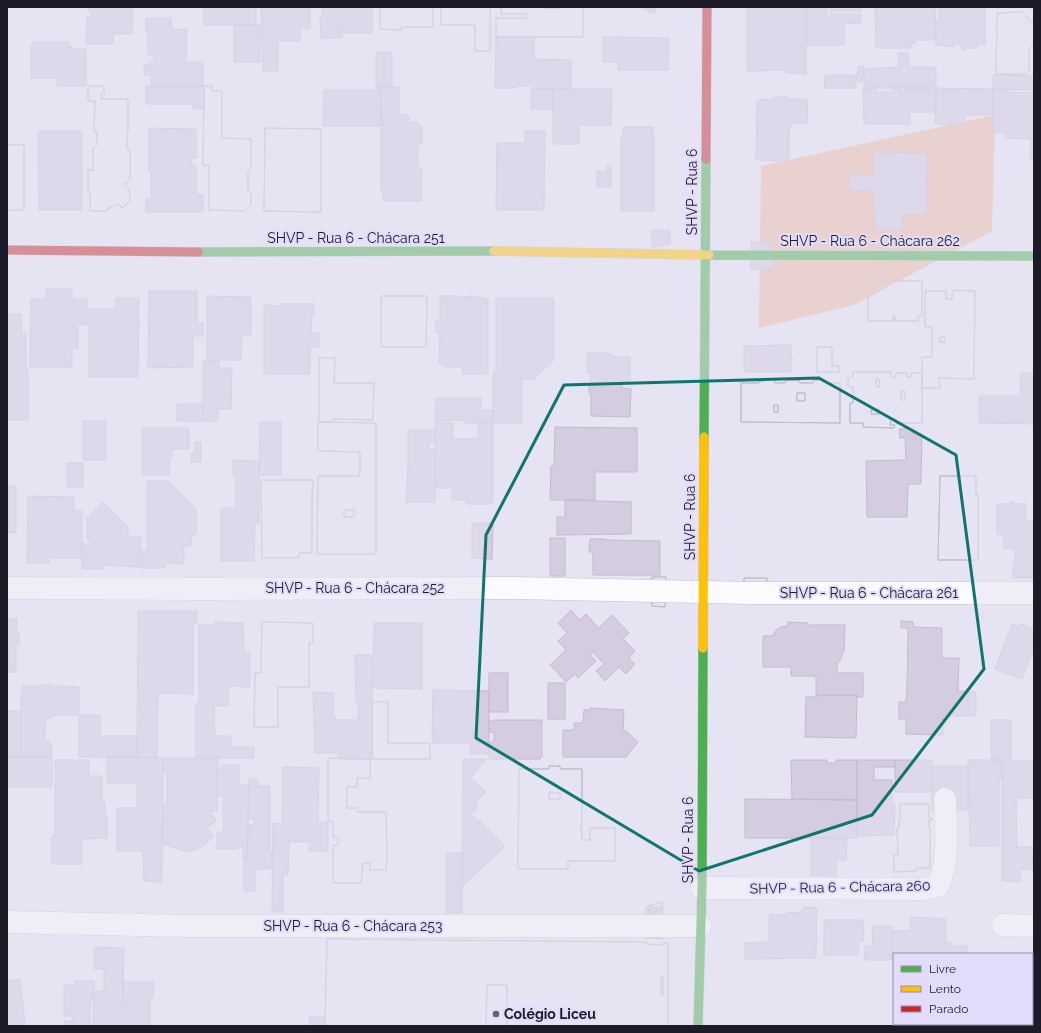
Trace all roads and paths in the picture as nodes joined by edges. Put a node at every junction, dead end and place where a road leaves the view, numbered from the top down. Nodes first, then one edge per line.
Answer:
1 (707, 7) edge
2 (7, 250) edge
3 (705, 255) junction
4 (1034, 256) edge
5 (7, 588) edge
6 (704, 593) junction
7 (1034, 593) edge
8 (945, 799) dead end
9 (702, 888) junction
10 (7, 922) edge
11 (1003, 925) dead end
12 (700, 926) junction
13 (1034, 926) edge
14 (698, 1026) edge

1 - 3 street, SHVP - Rua 6
2 - 3 street, SHVP - Rua 6 - Chácara 251
3 - 4 street, SHVP - Rua 6 - Chácara 262
3 - 6 street, SHVP - Rua 6
5 - 6 street, SHVP - Rua 6 - Chácara 252
6 - 7 street, SHVP - Rua 6 - Chácara 261
6 - 9 street, SHVP - Rua 6
8 - 9 street, SHVP - Rua 6 - Chácara 260
9 - 12 street, SHVP - Rua 6
10 - 12 street, SHVP - Rua 6 - Chácara 253
11 - 13 street
12 - 14 street, SHVP - Rua 6

